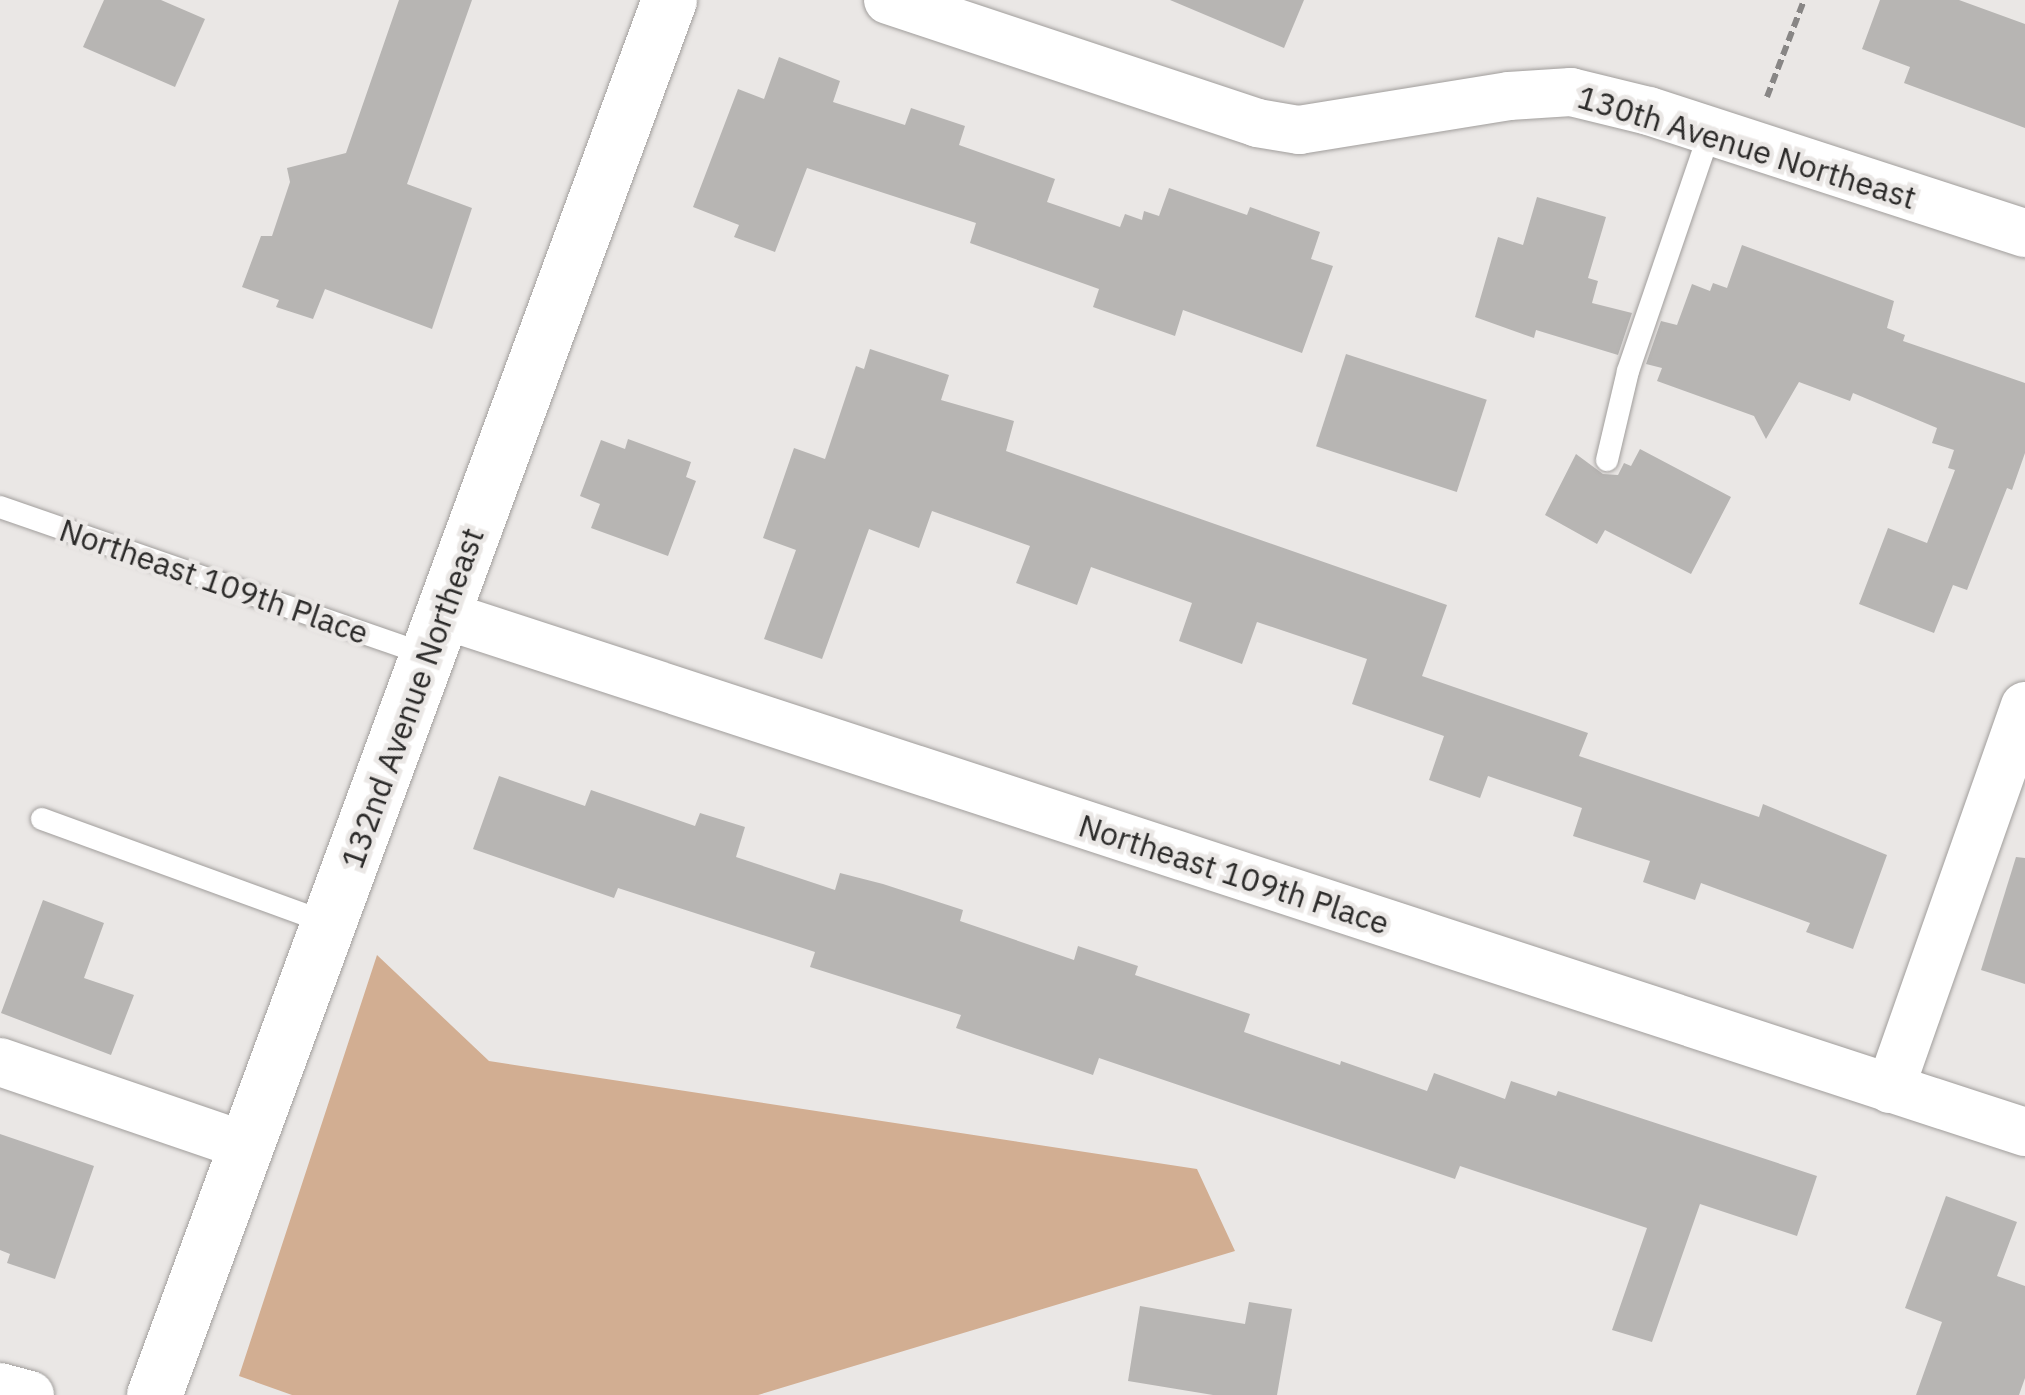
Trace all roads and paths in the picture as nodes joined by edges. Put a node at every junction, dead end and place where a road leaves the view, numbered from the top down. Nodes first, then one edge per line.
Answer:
1 (669, 0) edge
2 (888, 0) edge
3 (1804, 0) edge
4 (1766, 100) dead end
5 (1710, 132) junction
6 (2025, 233) edge
7 (1607, 460) dead end
8 (0, 507) edge
9 (436, 635) junction
10 (2025, 706) edge
11 (42, 819) dead end
12 (328, 923) junction
13 (0, 1062) edge
14 (1890, 1089) junction
15 (2025, 1132) edge
16 (245, 1146) junction
17 (0, 1386) edge
18 (30, 1395) edge
19 (154, 1395) edge

1 - 9 street, 132nd Avenue Northeast
2 - 5 street, 130th Avenue Northeast
3 - 4 path
5 - 6 street, 130th Avenue Northeast
5 - 7 lane
8 - 9 lane, Northeast 109th Place
9 - 12 street, 132nd Avenue Northeast
9 - 14 street, Northeast 109th Place
10 - 14 street
11 - 12 lane
12 - 16 street, 132nd Avenue Northeast
13 - 16 street
14 - 15 street, Northeast 109th Place
16 - 19 street, 132nd Avenue Northeast
17 - 18 street

